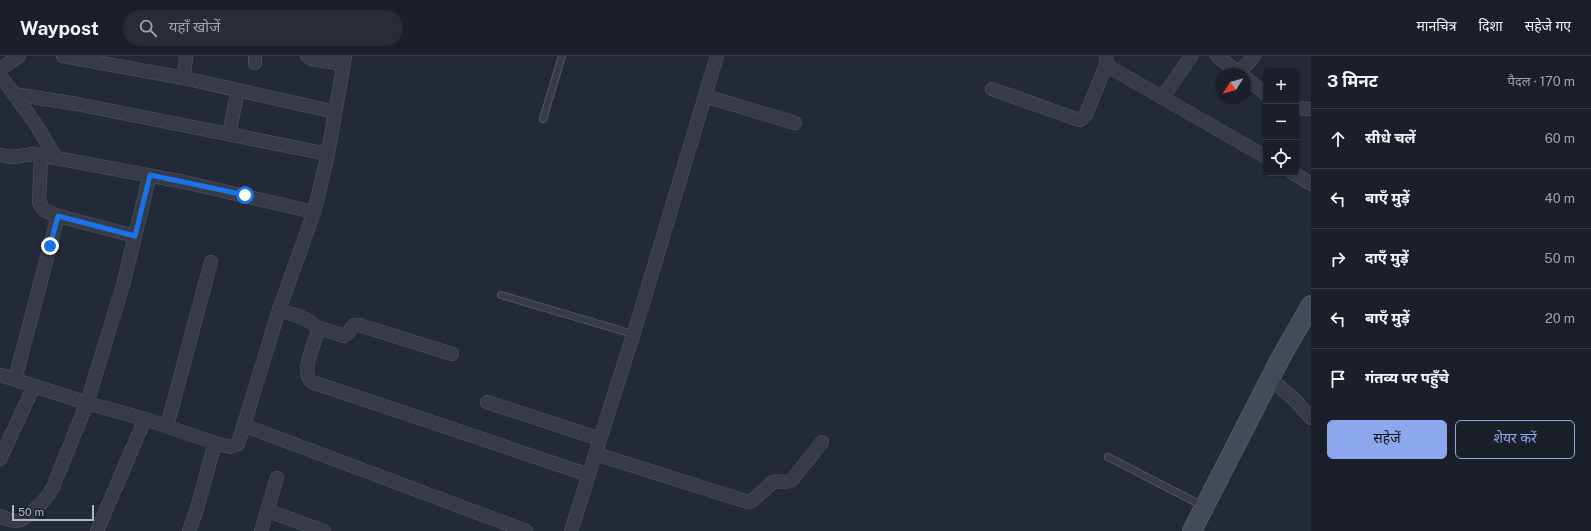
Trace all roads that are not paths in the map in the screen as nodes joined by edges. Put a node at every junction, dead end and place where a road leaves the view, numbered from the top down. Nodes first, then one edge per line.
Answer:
1 (19, 56) edge
2 (63, 56) edge
3 (186, 56) edge
4 (307, 56) edge
5 (562, 56) edge
6 (717, 56) edge
7 (1191, 56) edge
8 (1217, 56) edge
9 (1254, 56) edge
10 (82, 58) edge
11 (1106, 59) edge
12 (345, 60) edge
13 (1232, 68) edge
14 (1246, 68) edge
15 (0, 69) edge
16 (0, 75) edge
17 (184, 78) junction
18 (1251, 83) edge
19 (992, 89) dead end
20 (238, 90) junction
21 (1263, 92) edge
22 (14, 94) junction
23 (705, 96) junction
24 (1163, 97) junction
25 (1299, 108) edge
26 (1311, 109) edge
27 (335, 112) junction
28 (543, 119) dead end
29 (795, 123) dead end
30 (228, 134) junction
31 (328, 154) junction
32 (0, 155) edge
33 (1263, 155) edge
34 (41, 156) junction
35 (56, 158) junction
36 (150, 175) junction
37 (1298, 176) edge
38 (1311, 184) edge
39 (314, 212) junction
40 (58, 216) junction
41 (135, 236) junction
42 (211, 262) dead end
43 (501, 295) dead end
44 (1311, 305) edge
45 (279, 310) junction
46 (317, 327) junction
47 (633, 334) junction
48 (452, 354) dead end
49 (0, 374) edge
50 (15, 379) junction
51 (1270, 379) junction
52 (34, 386) junction
53 (487, 402) dead end
54 (87, 403) junction
55 (1311, 418) edge
56 (145, 419) junction
57 (243, 425) junction
58 (167, 426) junction
59 (600, 439) junction
60 (215, 442) junction
61 (822, 442) dead end
62 (596, 454) junction
63 (1108, 457) dead end
64 (0, 459) edge
65 (589, 475) junction
66 (277, 478) dead end
67 (1204, 507) junction
68 (0, 510) edge
69 (268, 512) junction
70 (0, 516) edge
71 (97, 531) edge
72 (189, 531) edge
73 (261, 531) edge
74 (324, 531) edge
75 (526, 531) edge
76 (571, 531) edge
77 (1192, 531) edge

1 - 15 street
2 - 10 street
3 - 17 street
4 - 12 street
5 - 28 lane
6 - 23 street
7 - 24 street
8 - 13 street
9 - 14 street
10 - 17 street
11 - 19 street
11 - 24 street
12 - 27 street
16 - 22 street
17 - 20 street
18 - 21 street
20 - 27 street
20 - 30 street
22 - 30 street
22 - 35 street
23 - 29 street
23 - 47 street
24 - 33 street
25 - 26 street
27 - 31 street
30 - 31 street
31 - 39 street
32 - 34 street
34 - 35 street
34 - 40 street
35 - 36 street
36 - 39 street
36 - 41 street
37 - 38 street
39 - 45 street
40 - 41 street
40 - 50 street
41 - 54 street
42 - 58 street
43 - 47 lane
44 - 51 street
45 - 46 street
45 - 57 street
46 - 48 street
46 - 65 street
47 - 59 street
49 - 50 street
50 - 52 street
51 - 55 street
51 - 67 street
52 - 54 street
52 - 64 street
53 - 59 street
54 - 56 street
54 - 70 street
56 - 58 street
56 - 71 street
57 - 60 street
57 - 75 street
58 - 60 street
59 - 62 street
60 - 72 street
61 - 62 street
62 - 65 street
63 - 67 lane
65 - 76 street
66 - 69 street
67 - 77 street
68 - 70 street
69 - 73 street
69 - 74 street

